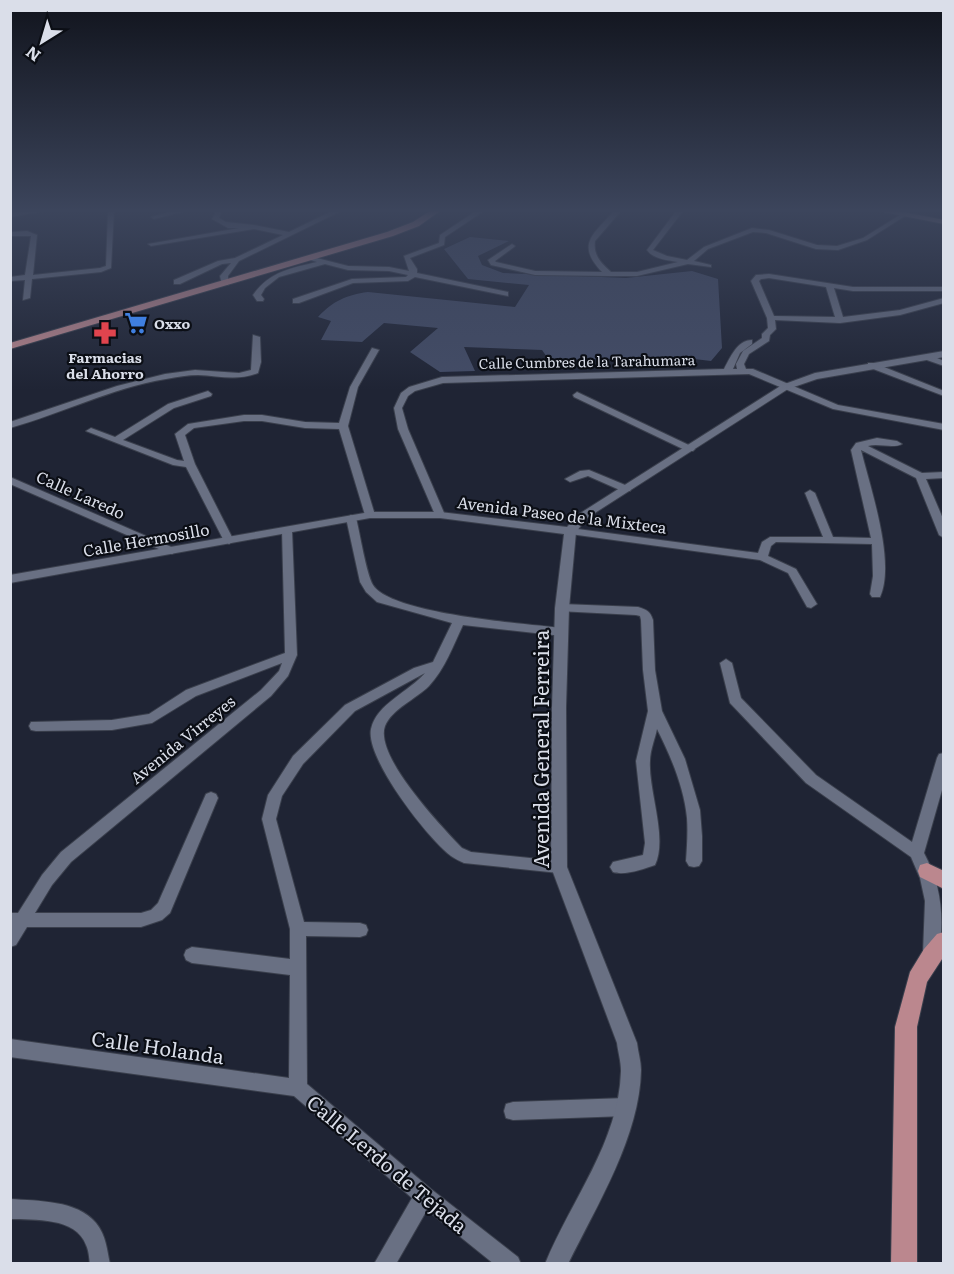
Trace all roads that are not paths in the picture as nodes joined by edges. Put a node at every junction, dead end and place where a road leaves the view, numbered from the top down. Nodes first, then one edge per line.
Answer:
1 (29, 270) edge
2 (93, 270) edge
3 (202, 270) edge
4 (229, 270) edge
5 (267, 270) edge
6 (298, 270) edge
7 (395, 270) edge
8 (413, 270) edge
9 (523, 270) edge
10 (606, 270) edge
11 (661, 270) edge
12 (609, 274) junction
13 (413, 275) junction
14 (28, 278) junction
15 (10, 279) edge
16 (177, 282) dead end
17 (225, 283) junction
18 (830, 286) junction
19 (944, 289) edge
20 (505, 294) dead end
21 (26, 298) dead end
22 (260, 299) dead end
23 (944, 300) edge
24 (296, 301) dead end
25 (771, 318) junction
26 (840, 321) junction
27 (766, 334) junction
28 (256, 337) dead end
29 (10, 346) edge
30 (375, 350) dead end
31 (944, 354) edge
32 (927, 357) junction
33 (944, 364) edge
34 (871, 365) junction
35 (742, 371) junction
36 (727, 372) junction
37 (785, 387) junction
38 (207, 394) dead end
39 (944, 394) edge
40 (577, 395) dead end
41 (10, 425) edge
42 (343, 426) junction
43 (944, 427) edge
44 (91, 431) dead end
45 (116, 440) junction
46 (897, 444) dead end
47 (858, 446) junction
48 (690, 449) junction
49 (190, 464) junction
50 (920, 476) junction
51 (944, 476) edge
52 (570, 479) dead end
53 (10, 480) edge
54 (626, 489) junction
55 (810, 493) dead end
56 (370, 515) junction
57 (440, 515) junction
58 (351, 518) junction
59 (287, 530) junction
60 (570, 531) junction
61 (944, 535) edge
62 (829, 539) junction
63 (229, 541) junction
64 (876, 541) junction
65 (172, 551) junction
66 (762, 557) junction
67 (10, 579) edge
68 (876, 594) dead end
69 (812, 604) dead end
70 (562, 608) junction
71 (459, 621) junction
72 (562, 632) junction
73 (291, 655) junction
74 (726, 663) dead end
75 (437, 665) junction
76 (655, 711) junction
77 (36, 726) dead end
78 (944, 758) edge
79 (211, 798) dead end
80 (916, 853) junction
81 (694, 861) dead end
82 (559, 867) junction
83 (618, 867) dead end
84 (927, 870) junction
85 (944, 881) edge
86 (17, 920) edge
87 (298, 929) junction
88 (360, 930) dead end
89 (10, 940) edge
90 (937, 949) edge
91 (192, 955) dead end
92 (298, 968) junction
93 (10, 1048) edge
94 (298, 1088) junction
95 (626, 1107) junction
96 (513, 1111) dead end
97 (424, 1196) junction
98 (10, 1209) edge
99 (100, 1263) edge
100 (384, 1263) edge
101 (511, 1263) edge
102 (556, 1263) edge
103 (904, 1263) edge

1 - 14 street
2 - 14 street
3 - 16 street
4 - 17 street
5 - 17 main road
6 - 22 street
7 - 13 street
8 - 13 street
9 - 12 street
10 - 12 street
11 - 12 street
13 - 20 street
13 - 24 street
14 - 15 street
14 - 21 street
17 - 29 main road
18 - 19 street
18 - 25 street
18 - 26 street
23 - 26 street
25 - 26 street
25 - 27 street
27 - 35 street
27 - 36 street
28 - 41 street
30 - 42 street
31 - 32 street
32 - 33 street
32 - 34 street
34 - 37 street
34 - 39 street
35 - 36 street, Calle Cumbres de la Tarahumara
35 - 37 street, Calle Cumbres de la Tarahumara
36 - 57 street, Calle Cumbres de la Tarahumara
37 - 43 street, Calle Cumbres de la Tarahumara
37 - 48 street
38 - 45 street
40 - 48 street
42 - 49 street
42 - 56 street
44 - 45 street
45 - 49 street
46 - 47 street
47 - 50 street
47 - 64 street
48 - 54 street
49 - 63 street
50 - 51 street
50 - 61 street
52 - 54 street
53 - 65 street, Calle Laredo
54 - 60 street
55 - 62 street
56 - 57 street, Avenida Paseo de la Mixteca
56 - 58 street, Avenida Paseo de la Mixteca
57 - 60 street, Avenida Paseo de la Mixteca
58 - 59 street, Avenida Paseo de la Mixteca
58 - 71 street
59 - 63 street, Calle Hermosillo
59 - 73 street
60 - 66 street, Avenida Paseo de la Mixteca
60 - 70 street, Avenida General Ferreira
62 - 64 street
62 - 66 street
63 - 65 street, Calle Hermosillo
64 - 68 street
65 - 67 street, Calle Hermosillo
66 - 69 street, Avenida Paseo de la Mixteca
70 - 72 street, Avenida General Ferreira
70 - 76 street
71 - 72 street
71 - 75 street
72 - 82 street, Avenida General Ferreira
73 - 77 street
73 - 86 street, Avenida Virreyes
74 - 80 street
75 - 82 street
75 - 87 street, Calle Lerdo de Tejada
76 - 81 street
76 - 83 street
78 - 80 street
79 - 86 street
80 - 84 street
82 - 95 street, Avenida General Ferreira
84 - 85 main road
84 - 90 street
86 - 89 street, Avenida Virreyes
87 - 88 street
87 - 92 street, Calle Lerdo de Tejada
90 - 103 main road
91 - 92 street
92 - 94 street, Calle Lerdo de Tejada
93 - 94 street, Calle Holanda
94 - 97 street, Calle Lerdo de Tejada
95 - 96 street
95 - 102 street, Avenida General Ferreira
97 - 100 street
97 - 101 street, Calle Lerdo de Tejada
98 - 99 street

